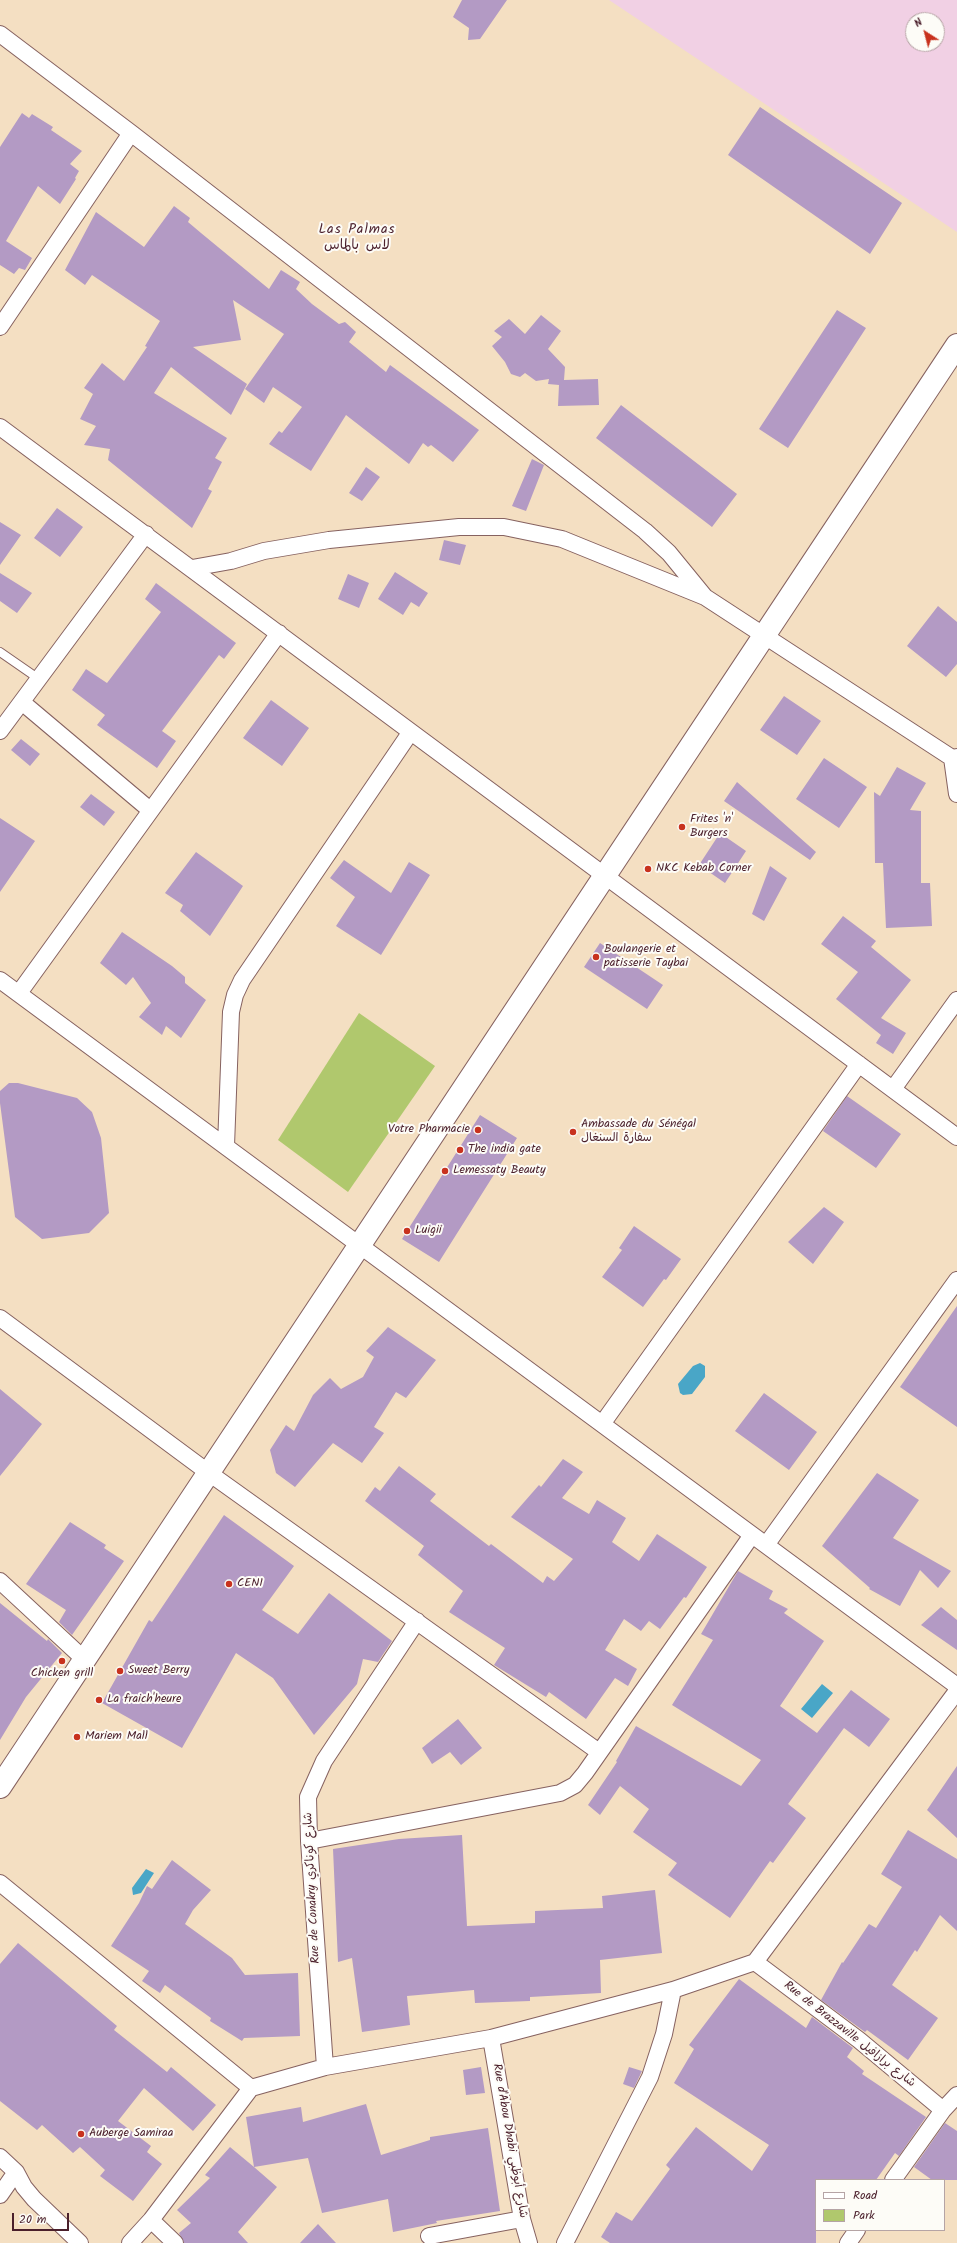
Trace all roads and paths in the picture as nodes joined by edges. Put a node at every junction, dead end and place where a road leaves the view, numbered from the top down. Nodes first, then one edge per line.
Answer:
1 (0, 34) edge
2 (131, 133) junction
3 (0, 327) edge
4 (956, 347) edge
5 (0, 427) edge
6 (146, 534) junction
7 (192, 568) junction
8 (705, 597) junction
9 (279, 633) junction
10 (764, 635) junction
11 (0, 652) edge
12 (39, 679) junction
13 (23, 703) junction
14 (0, 731) edge
15 (410, 733) junction
16 (955, 757) edge
17 (957, 794) edge
18 (150, 810) junction
19 (605, 875) junction
20 (0, 980) edge
21 (18, 993) junction
22 (957, 1000) edge
23 (859, 1064) junction
24 (893, 1089) junction
25 (957, 1137) edge
26 (226, 1146) junction
27 (360, 1245) junction
28 (957, 1280) edge
29 (0, 1318) edge
30 (602, 1424) junction
31 (209, 1473) junction
32 (752, 1535) junction
33 (766, 1546) junction
34 (0, 1581) edge
35 (417, 1621) junction
36 (85, 1660) junction
37 (957, 1686) edge
38 (957, 1691) edge
39 (599, 1752) junction
40 (0, 1787) edge
41 (309, 1841) junction
42 (0, 1882) edge
43 (755, 1962) junction
44 (673, 1990) junction
45 (491, 2038) junction
46 (325, 2066) junction
47 (251, 2088) junction
48 (957, 2095) edge
49 (943, 2110) junction
50 (0, 2157) edge
51 (16, 2172) junction
52 (894, 2179) edge
53 (0, 2195) edge
54 (522, 2218) junction
55 (151, 2220) junction
56 (856, 2231) edge
57 (429, 2236) dead end
58 (80, 2243) edge
59 (130, 2243) edge
60 (175, 2243) edge
61 (529, 2243) edge
62 (565, 2243) edge
63 (848, 2243) edge

1 - 2 street
2 - 3 street
2 - 8 street
4 - 10 main road
5 - 6 street
6 - 7 street
6 - 12 street
7 - 8 street
7 - 9 street
8 - 10 street
9 - 15 street
9 - 18 street
10 - 16 street
10 - 19 main road
11 - 12 lane
12 - 13 street
13 - 14 street
13 - 18 street
15 - 19 street
15 - 26 street
16 - 17 street
18 - 21 street
19 - 23 street
19 - 27 main road
20 - 21 street
21 - 26 street
22 - 24 street
23 - 24 street
23 - 30 street
24 - 25 street
26 - 27 street
27 - 30 street
27 - 31 main road
28 - 33 street
29 - 31 street
30 - 32 street
31 - 35 street
31 - 36 main road
32 - 33 street
32 - 39 street
33 - 37 street
34 - 36 street
35 - 39 street
35 - 41 street, Rue de Conakry شارع كوناكري
36 - 40 main road
38 - 43 street
39 - 41 street
41 - 46 street, Rue de Conakry شارع كوناكري
42 - 47 street
43 - 44 street
43 - 49 street, Rue de Brazzaville شارع برازافيل
44 - 45 street
44 - 62 street
45 - 46 street
45 - 54 street, Rue d'Abou Dhabi شارع أبوظبي
46 - 47 street
47 - 55 street
48 - 49 street
49 - 52 street
50 - 51 street
51 - 53 street
51 - 58 street
54 - 57 street
54 - 61 street, Rue d'Abou Dhabi شارع أبوظبي
55 - 59 street
55 - 60 street
56 - 63 street

